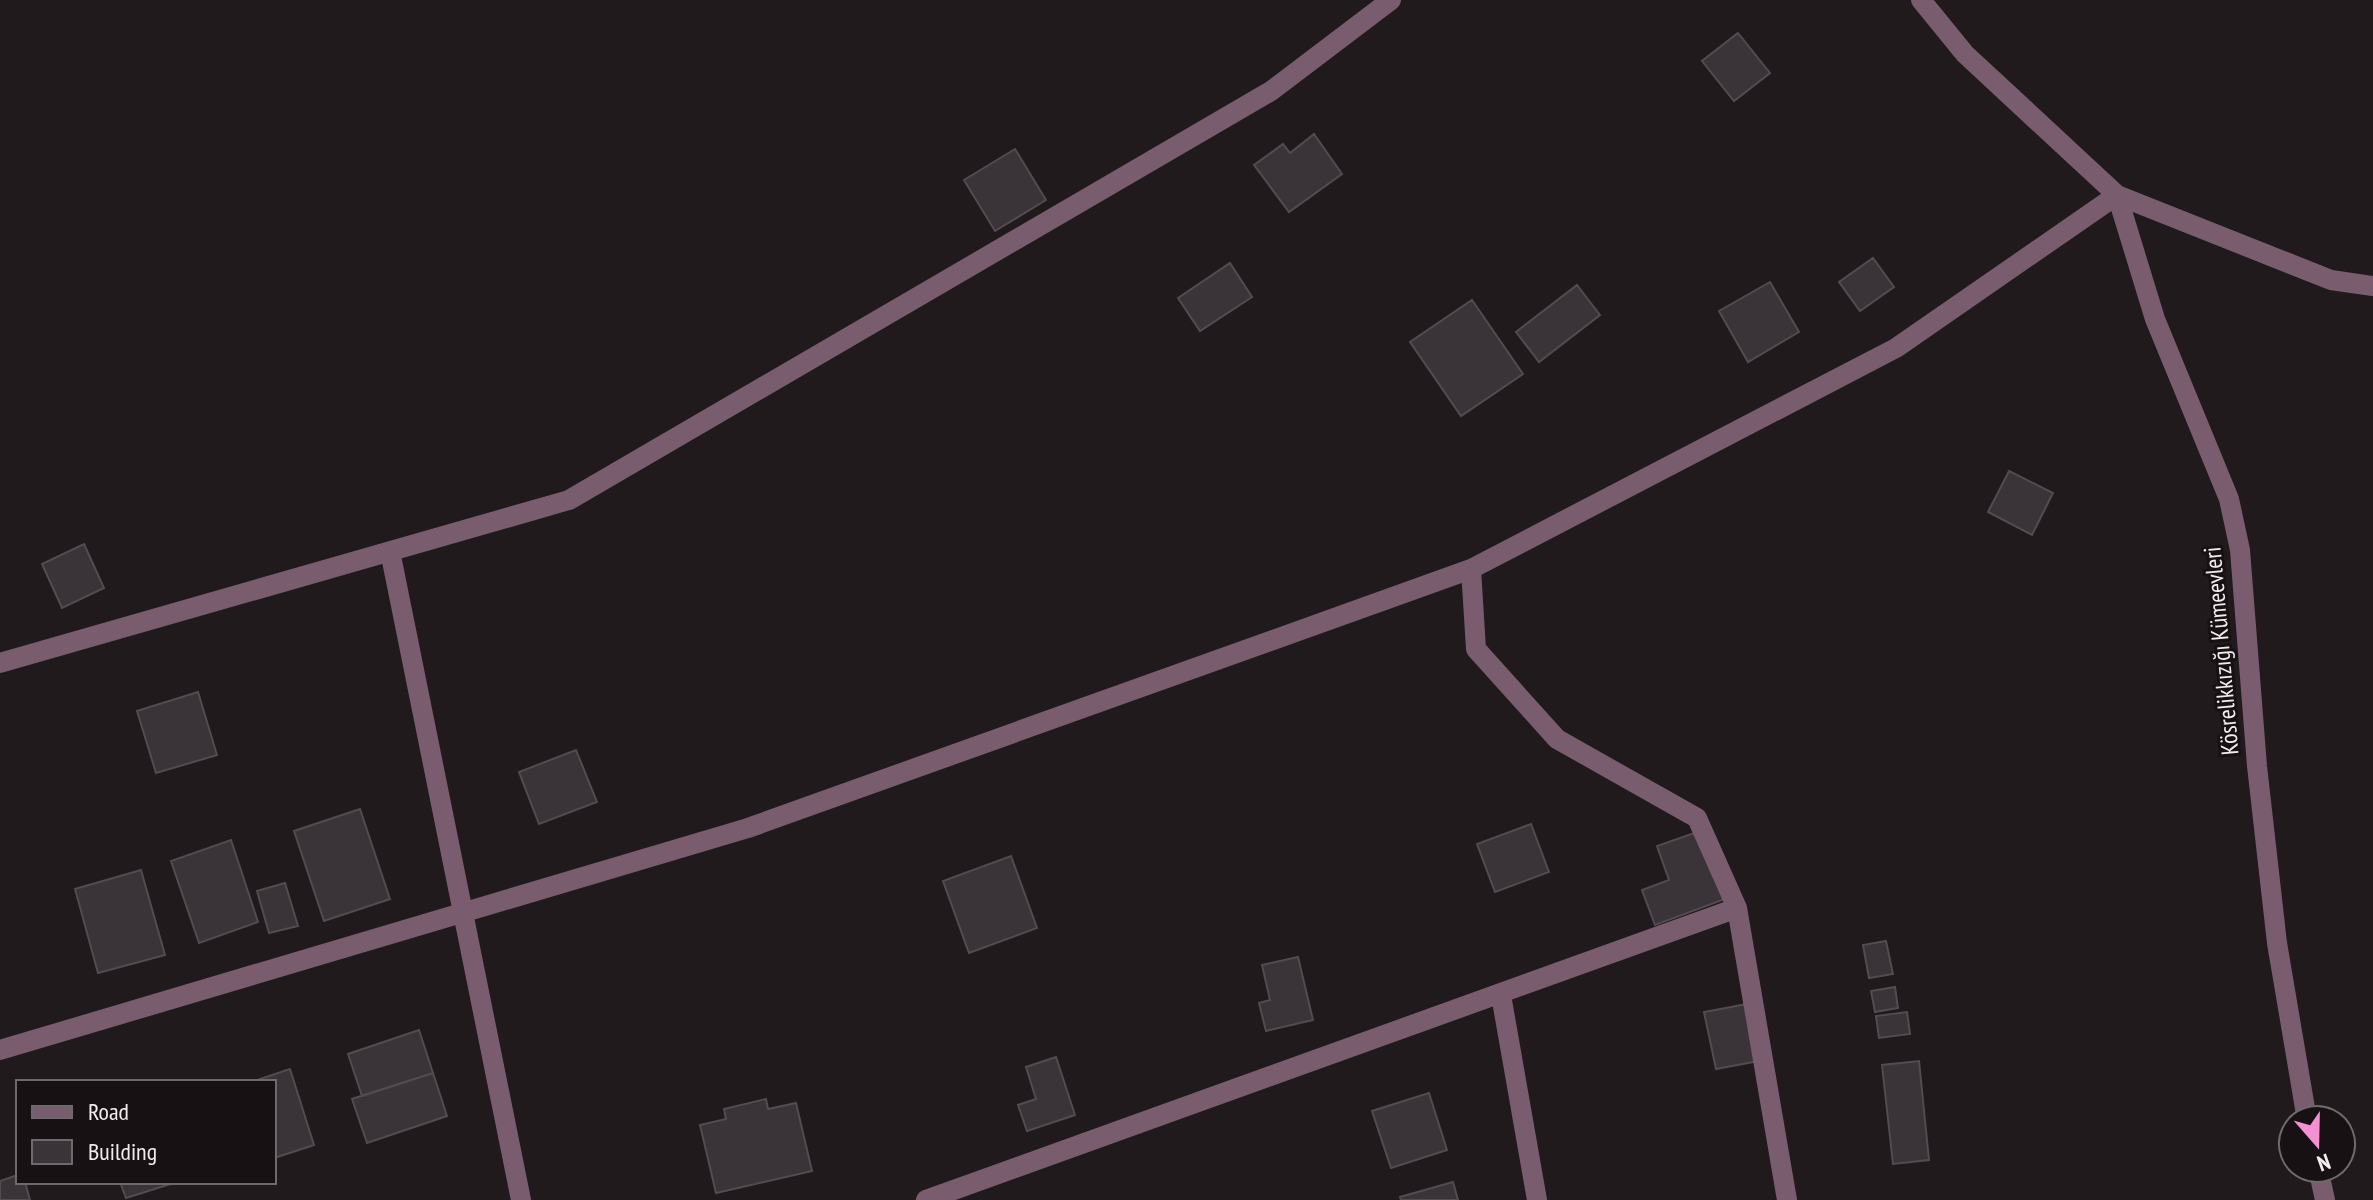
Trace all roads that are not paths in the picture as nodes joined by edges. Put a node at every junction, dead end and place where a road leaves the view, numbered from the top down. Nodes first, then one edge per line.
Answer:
1 (1391, 0) edge
2 (1921, 0) edge
3 (2117, 195) junction
4 (2373, 286) edge
5 (390, 551) junction
6 (1471, 569) junction
7 (0, 663) edge
8 (1737, 908) junction
9 (463, 913) junction
10 (1501, 995) junction
11 (0, 1050) edge
12 (2304, 1104) edge
13 (521, 1200) edge
14 (926, 1200) edge
15 (1537, 1200) edge
16 (1787, 1200) edge

1 - 5 street
2 - 3 street
3 - 4 street
3 - 6 street
3 - 12 street, Kösrelikkızığı Kümeevleri
5 - 7 street
5 - 9 street
6 - 8 street
6 - 9 street
8 - 10 street
8 - 16 street
9 - 11 street
9 - 13 street
10 - 14 street
10 - 15 street

